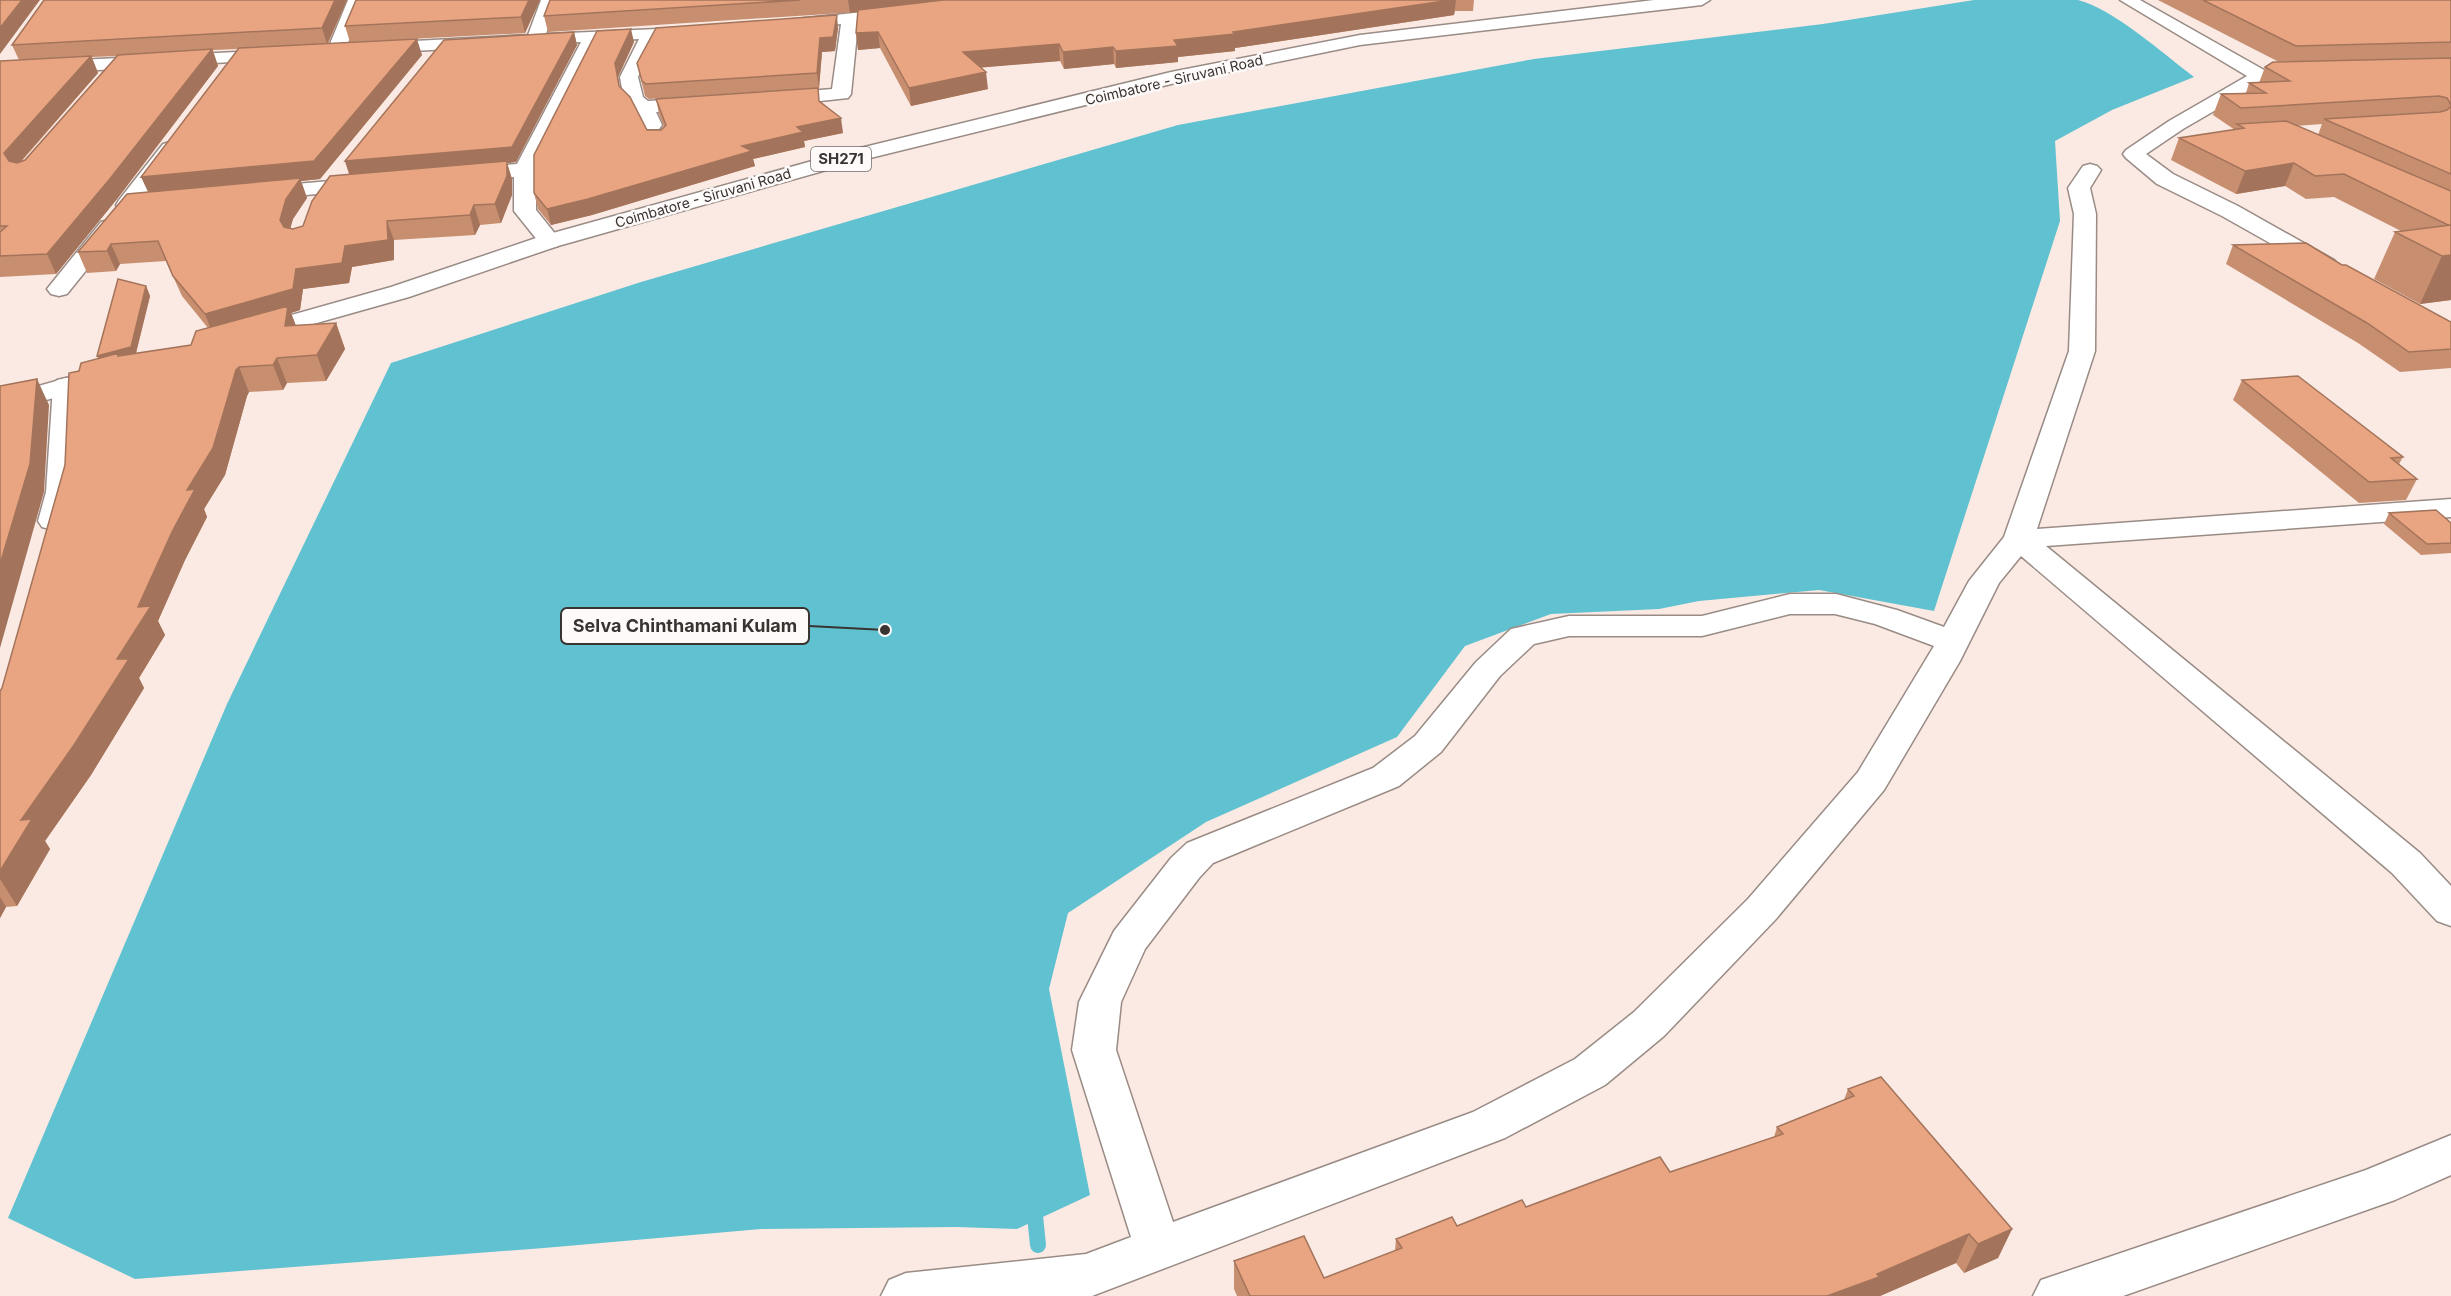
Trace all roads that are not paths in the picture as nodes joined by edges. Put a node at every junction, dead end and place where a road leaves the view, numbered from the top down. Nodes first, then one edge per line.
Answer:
1 (356, 0) edge
2 (549, 0) edge
3 (1702, 0) edge
4 (2128, 0) edge
5 (1555, 7) edge
6 (918, 11) edge
7 (850, 20) junction
8 (770, 26) edge
9 (712, 30) edge
10 (650, 34) junction
11 (593, 37) junction
12 (535, 39) junction
13 (442, 45) junction
14 (15, 51) edge
15 (336, 51) junction
16 (314, 52) edge
17 (292, 54) edge
18 (237, 57) junction
19 (428, 62) edge
20 (204, 69) edge
21 (1, 70) edge
22 (109, 75) junction
23 (2295, 75) edge
24 (224, 76) edge
25 (2259, 76) junction
26 (755, 101) edge
27 (722, 103) edge
28 (644, 107) junction
29 (2176, 125) junction
30 (182, 131) edge
31 (2205, 133) edge
32 (657, 139) edge
33 (343, 169) edge
34 (525, 170) junction
35 (2090, 170) dead end
36 (444, 177) edge
37 (386, 182) edge
38 (328, 187) junction
39 (245, 195) edge
40 (151, 203) edge
41 (127, 205) junction
42 (311, 212) edge
43 (550, 241) junction
44 (2340, 272) edge
45 (59, 289) dead end
46 (234, 339) edge
47 (133, 367) edge
48 (66, 386) junction
49 (0, 405) edge
50 (2451, 508) edge
51 (2019, 539) junction
52 (46, 549) edge
53 (1953, 642) junction
54 (2451, 911) edge
55 (2451, 1154) edge
56 (1158, 1248) junction
57 (1089, 1286) edge
58 (906, 1296) edge
59 (2058, 1296) edge

1 - 15 street
2 - 12 street
3 - 5 street, Coimbatore - Siruvani Road / SH271
4 - 25 street
5 - 43 street, Coimbatore - Siruvani Road / SH271
6 - 7 street
7 - 8 street
7 - 26 street
9 - 10 street
10 - 11 street
10 - 28 street
11 - 12 street
11 - 34 street
12 - 13 street
13 - 15 street
13 - 19 street
14 - 21 street
15 - 16 street
17 - 18 street
18 - 22 street
18 - 24 street
20 - 22 street
21 - 22 street
23 - 25 street
25 - 29 street
27 - 28 street
28 - 32 street
29 - 31 street
29 - 44 street
30 - 41 street
33 - 38 street
34 - 36 street
34 - 43 street
35 - 51 street
37 - 38 street
38 - 39 street
38 - 42 street
40 - 41 street
41 - 45 street
43 - 46 street, Coimbatore - Siruvani Road / SH271
47 - 48 street
48 - 49 street
48 - 52 street
50 - 51 street
51 - 53 street
51 - 54 street
53 - 56 street
53 - 56 street
55 - 59 street
56 - 57 street
57 - 58 street

